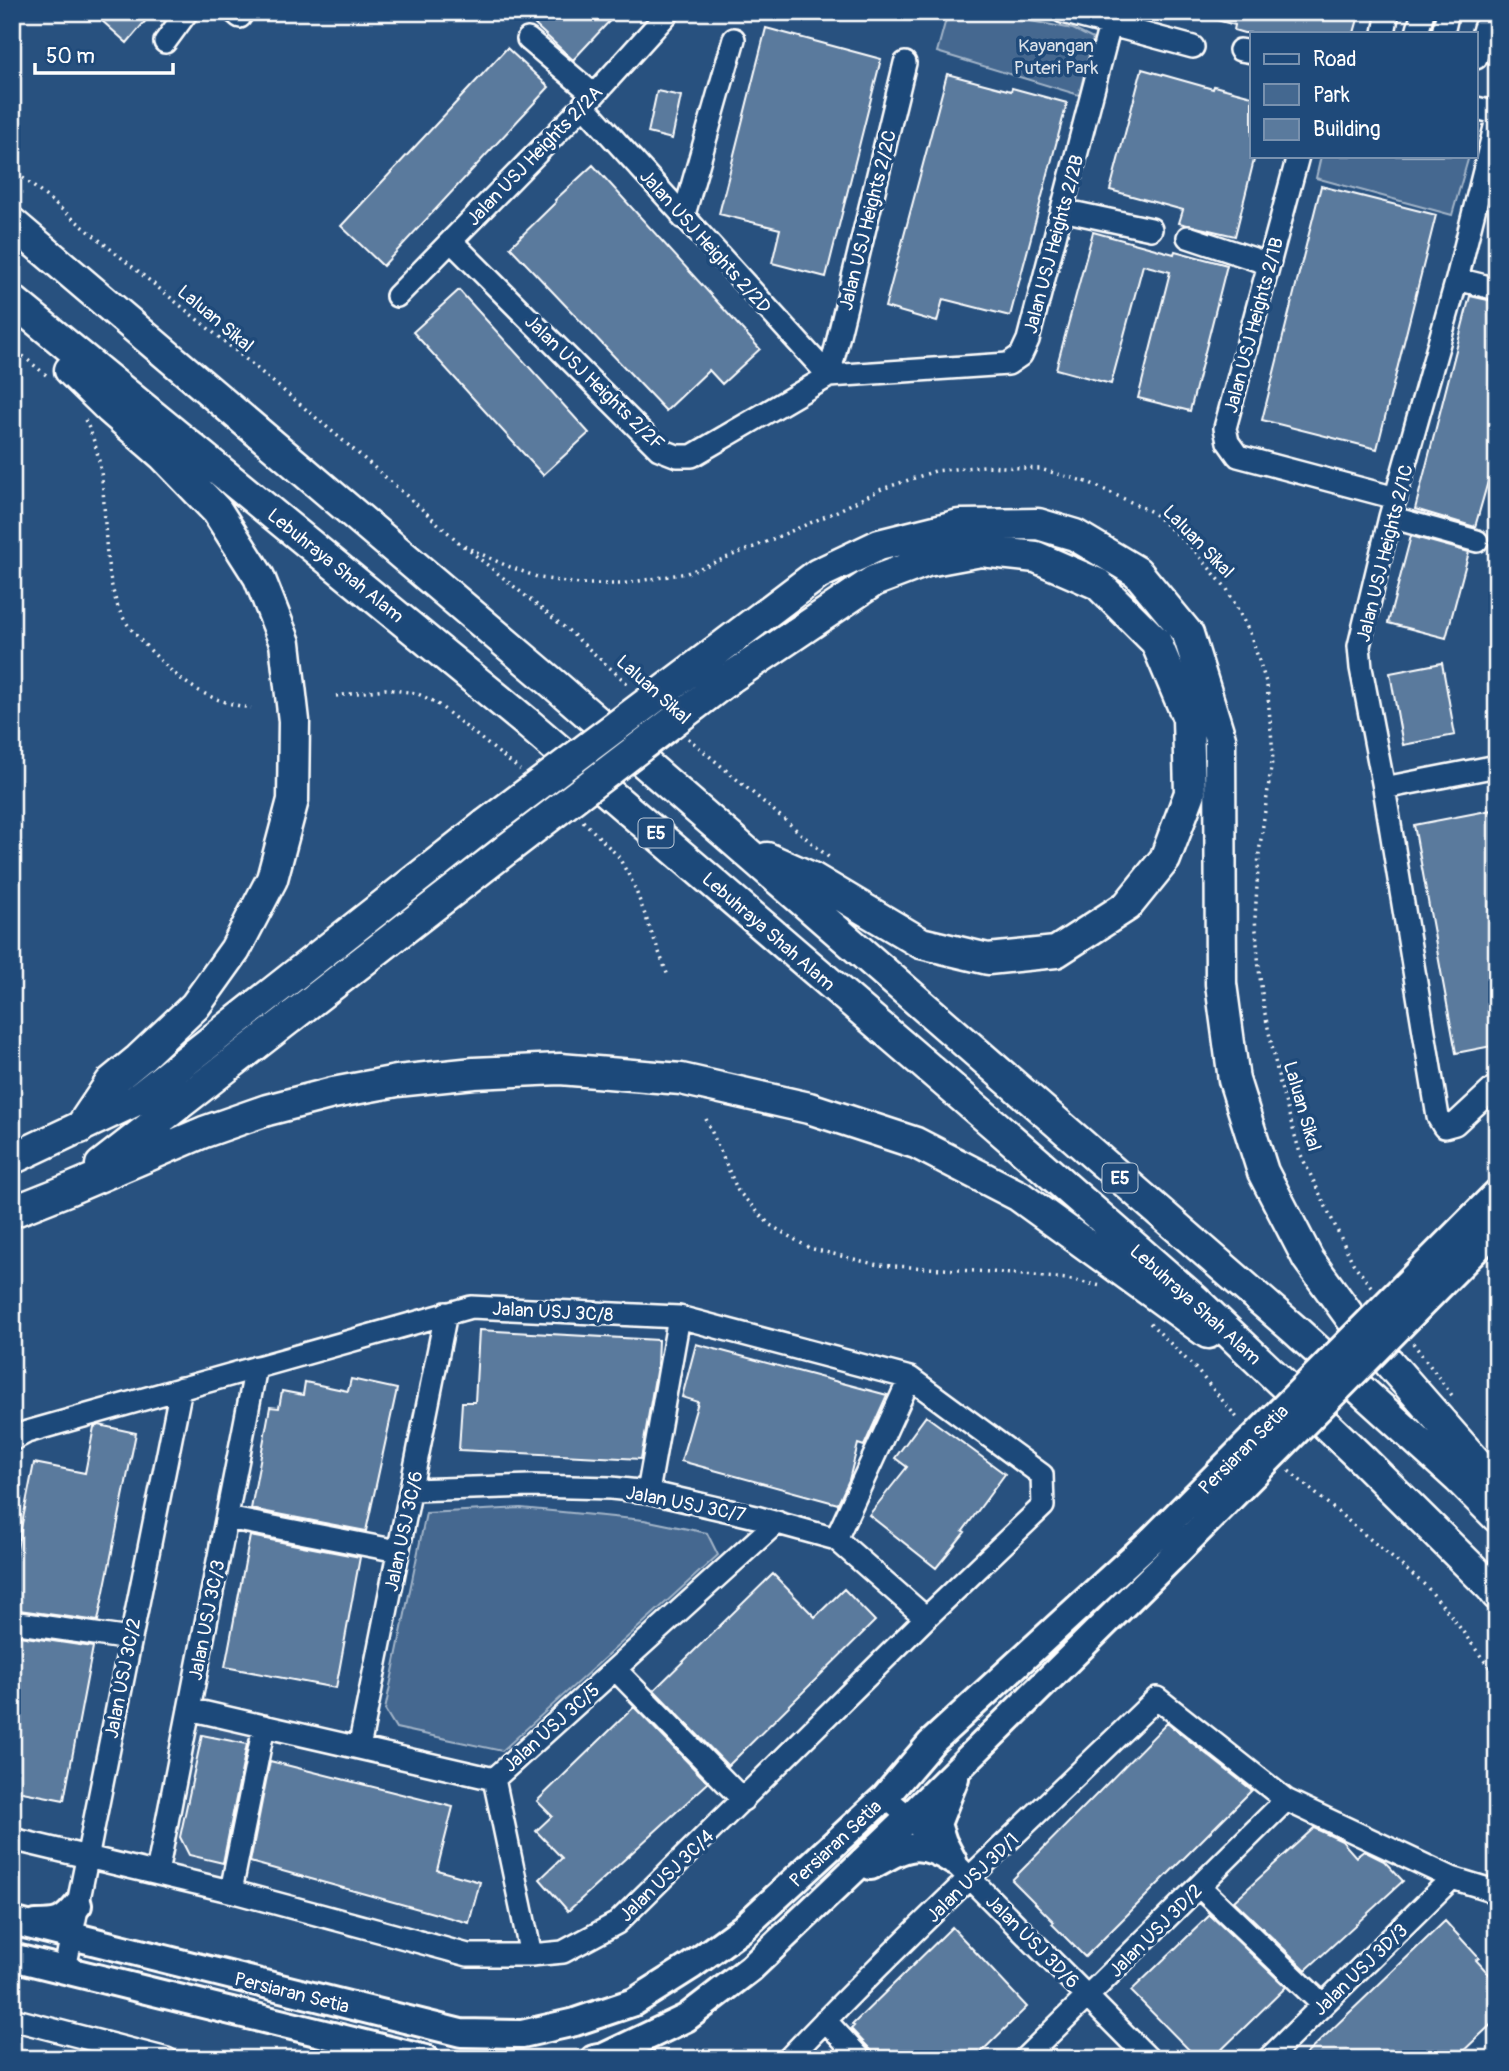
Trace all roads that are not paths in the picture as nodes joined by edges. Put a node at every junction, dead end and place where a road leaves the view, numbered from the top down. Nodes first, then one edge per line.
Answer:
1 (187, 12) edge
2 (669, 12) edge
3 (1063, 12) edge
4 (1388, 12) edge
5 (1423, 12) edge
6 (1448, 12) edge
7 (1110, 25) junction
8 (1484, 28) dead end
9 (1384, 32) edge
10 (1417, 32) edge
11 (1443, 32) edge
12 (734, 38) dead end
13 (528, 39) dead end
14 (165, 42) dead end
15 (1193, 47) dead end
16 (1478, 50) edge
17 (905, 63) dead end
18 (588, 100) junction
19 (1478, 108) edge
20 (1497, 113) edge
21 (1497, 119) edge
22 (1297, 158) edge
23 (1062, 210) junction
24 (683, 218) junction
25 (12, 223) edge
26 (1151, 229) dead end
27 (1188, 237) dead end
28 (451, 241) junction
29 (1269, 264) junction
30 (1457, 279) junction
31 (1497, 289) edge
32 (397, 296) dead end
33 (12, 300) edge
34 (12, 307) edge
35 (829, 376) junction
36 (1393, 508) junction
37 (1477, 541) dead end
38 (1497, 766) edge
39 (1384, 788) junction
40 (738, 845) junction
41 (1497, 1085) edge
42 (80, 1128) junction
43 (12, 1159) edge
44 (70, 1189) junction
45 (1497, 1193) edge
46 (12, 1212) edge
47 (1489, 1225) edge
48 (446, 1313) junction
49 (679, 1317) junction
50 (256, 1367) junction
51 (910, 1378) junction
52 (1284, 1385) junction
53 (181, 1388) junction
54 (12, 1440) edge
55 (1497, 1486) edge
56 (412, 1490) junction
57 (648, 1492) junction
58 (1042, 1506) joint
59 (1497, 1517) edge
60 (227, 1518) junction
61 (777, 1522) junction
62 (836, 1539) junction
63 (1163, 1548) junction
64 (398, 1551) junction
65 (1497, 1595) edge
66 (926, 1618) junction
67 (12, 1622) edge
68 (130, 1639) junction
69 (615, 1669) junction
70 (189, 1709) junction
71 (264, 1726) junction
72 (359, 1748) junction
73 (960, 1767) junction
74 (494, 1779) junction
75 (884, 1797) junction
76 (743, 1800) junction
77 (1286, 1800) junction
78 (909, 1817) junction
79 (12, 1839) edge
80 (88, 1856) junction
81 (962, 1870) junction
82 (157, 1873) junction
83 (1452, 1878) junction
84 (843, 1882) junction
85 (1199, 1886) junction
86 (231, 1891) junction
87 (1497, 1895) edge
88 (78, 1905) junction
89 (16, 1922) edge
90 (72, 1936) junction
91 (116, 1948) junction
92 (531, 1955) junction
93 (12, 1956) edge
94 (65, 1969) junction
95 (1087, 1996) junction
96 (1323, 2005) junction
97 (12, 2018) edge
98 (825, 2020) junction
99 (167, 2059) edge
100 (426, 2059) edge
101 (594, 2059) edge
102 (789, 2059) edge
103 (861, 2059) edge
104 (1024, 2059) edge
105 (1149, 2059) edge
106 (1268, 2059) edge

1 - 14 street
2 - 18 street, Jalan USJ Heights 2/2A
3 - 7 street
4 - 9 street
5 - 10 street
6 - 11 street
7 - 15 street
7 - 23 street, Jalan USJ Heights 2/2B
8 - 16 street
12 - 24 street
13 - 18 street, Jalan USJ Heights 2/2D
17 - 35 street, Jalan USJ Heights 2/2C
18 - 24 street, Jalan USJ Heights 2/2D
18 - 28 street, Jalan USJ Heights 2/2A
19 - 20 street
21 - 30 street, Jalan USJ Heights 2/1C
22 - 29 street, Jalan USJ Heights 2/1B
23 - 26 street
23 - 35 street, Jalan USJ Heights 2/2B
24 - 35 street, Jalan USJ Heights 2/2D
25 - 40 highway, E5
27 - 29 street
28 - 32 street, Jalan USJ Heights 2/2A
28 - 35 street, Jalan USJ Heights 2/2F
29 - 36 street, Jalan USJ Heights 2/1B
30 - 31 street
30 - 36 street, Jalan USJ Heights 2/1C
33 - 52 highway, Lebuhraya Shah Alam / E5
34 - 42 highway
36 - 37 street, Jalan USJ Heights 2/1B
36 - 39 street, Jalan USJ Heights 2/1C
38 - 39 street
39 - 41 street, Jalan USJ Heights 2/1C
40 - 44 highway, bridge
40 - 59 highway, E5
42 - 43 highway
42 - 55 highway, bridge
44 - 46 highway
44 - 52 highway
45 - 47 main road, Persiaran Setia
47 - 63 main road, Persiaran Setia, bridge
48 - 49 street, Jalan USJ 3C/8
48 - 50 street, Jalan USJ 3C/8
48 - 56 street, Jalan USJ 3C/6
49 - 51 street, Jalan USJ 3C/8
49 - 57 street
50 - 53 street, Jalan USJ 3C/8
50 - 60 street, Jalan USJ 3C/3
51 - 58 street, Jalan USJ 3C/8
51 - 62 street
52 - 65 highway, Lebuhraya Shah Alam / E5
53 - 54 street, Jalan USJ 3C/8
53 - 68 street, Jalan USJ 3C/2
56 - 57 street, Jalan USJ 3C/7
56 - 64 street, Jalan USJ 3C/6
57 - 61 street, Jalan USJ 3C/7
58 - 66 street, Jalan USJ 3C/4
60 - 64 street
60 - 70 street, Jalan USJ 3C/3
61 - 62 street, Jalan USJ 3C/7
61 - 69 street, Jalan USJ 3C/5
62 - 66 street, Jalan USJ 3C/7
63 - 73 main road, Persiaran Setia
63 - 75 main road, Persiaran Setia
64 - 72 street, Jalan USJ 3C/6
66 - 76 street, Jalan USJ 3C/4
67 - 68 street
68 - 80 street, Jalan USJ 3C/2
69 - 74 street, Jalan USJ 3C/5
69 - 76 street
70 - 71 street, Jalan USJ 3C/5
70 - 82 street, Jalan USJ 3C/3
71 - 72 street, Jalan USJ 3C/5
71 - 86 street
72 - 74 street, Jalan USJ 3C/5
73 - 78 main road, Persiaran Setia
73 - 81 main road
74 - 92 street
75 - 78 street, Jalan USJ 3D/6
75 - 91 main road, Persiaran Setia
76 - 92 street, Jalan USJ 3C/4
77 - 81 street, Jalan USJ 3D/1
77 - 83 street
77 - 85 street, Jalan USJ 3D/2
78 - 81 street, Jalan USJ 3D/6
78 - 84 main road, Persiaran Setia
79 - 80 street, Jalan USJ 3C/4
80 - 82 street, Jalan USJ 3C/4
80 - 88 street, Jalan USJ 3C/2
81 - 84 main road
81 - 95 street, Jalan USJ 3D/6
81 - 98 street, Jalan USJ 3D/1
82 - 86 street, Jalan USJ 3C/4
83 - 87 street
83 - 96 street, Jalan USJ 3D/3
84 - 101 main road, Persiaran Setia
85 - 95 street, Jalan USJ 3D/2
85 - 96 street
86 - 92 street, Jalan USJ 3C/4
88 - 89 main road
88 - 90 street, Jalan USJ 3C/2
88 - 91 main road
89 - 90 main road, Persiaran Setia
90 - 91 main road, Persiaran Setia
90 - 94 street, Jalan USJ 3C/2
93 - 94 main road, Persiaran Setia
94 - 100 main road, Persiaran Setia
95 - 104 street, Jalan USJ 3D/2
95 - 105 street, Jalan USJ 3D/6
96 - 106 street, Jalan USJ 3D/3
97 - 99 street
98 - 102 street, Jalan USJ 3D/1
98 - 103 street

